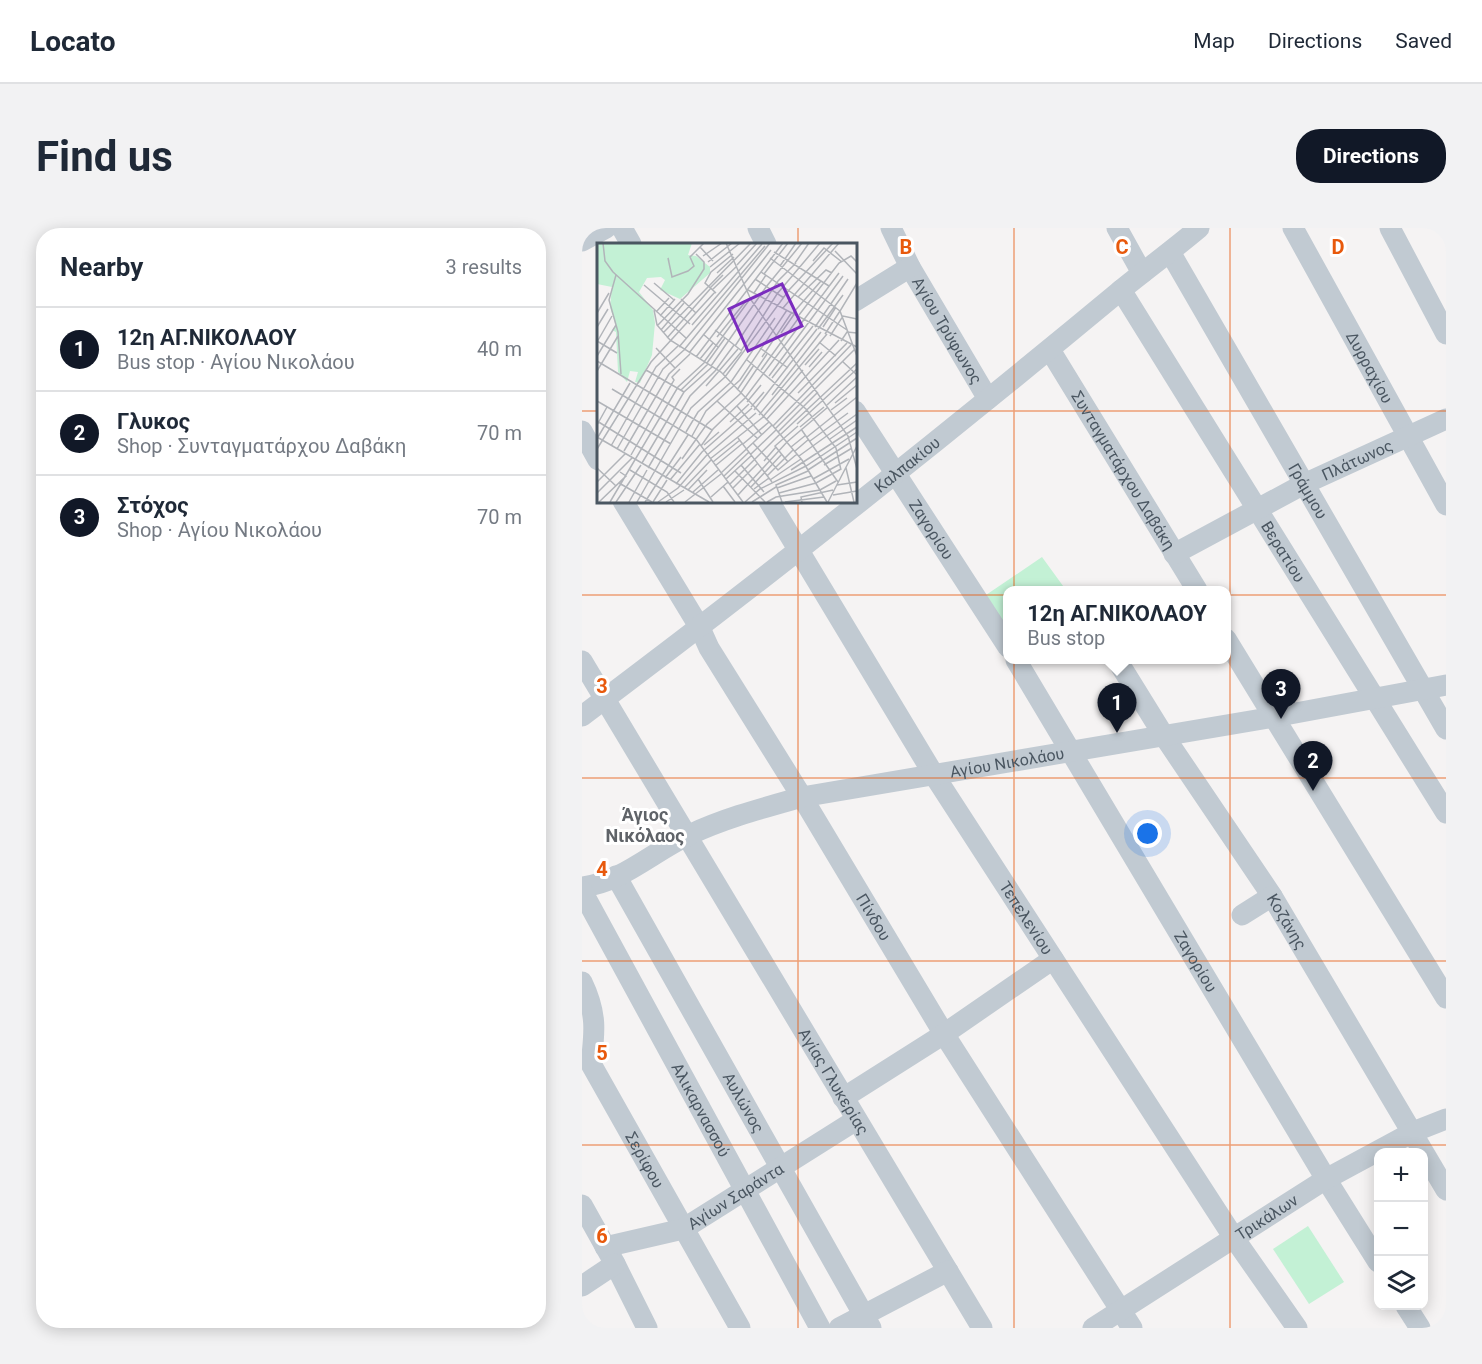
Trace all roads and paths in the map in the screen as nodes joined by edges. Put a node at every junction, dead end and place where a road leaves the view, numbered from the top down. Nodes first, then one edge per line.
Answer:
1 (606, 228) edge
2 (622, 228) edge
3 (758, 228) edge
4 (891, 228) edge
5 (1117, 228) edge
6 (1199, 228) edge
7 (1293, 228) edge
8 (1390, 228) edge
9 (582, 241) edge
10 (630, 243) edge
11 (766, 243) edge
12 (1170, 252) junction
13 (910, 267) junction
14 (1142, 273) junction
15 (1121, 290) junction
16 (856, 300) edge
17 (1446, 334) edge
18 (1050, 350) junction
19 (988, 399) junction
20 (856, 413) edge
21 (1446, 419) edge
22 (582, 431) edge
23 (1407, 437) junction
24 (597, 458) edge
25 (597, 461) edge
26 (582, 469) edge
27 (894, 474) junction
28 (1304, 484) junction
29 (624, 502) edge
30 (770, 502) edge
31 (1446, 505) edge
32 (1257, 509) junction
33 (797, 551) junction
34 (1174, 554) junction
35 (1194, 586) edge
36 (700, 628) junction
37 (1003, 639) edge
38 (1231, 646) edge
39 (582, 661) edge
40 (1018, 664) edge
41 (1119, 664) edge
42 (1446, 685) edge
43 (1423, 689) junction
44 (606, 698) junction
45 (1374, 698) junction
46 (582, 716) edge
47 (1274, 717) junction
48 (1446, 729) edge
49 (1164, 736) junction
50 (1072, 752) junction
51 (934, 775) junction
52 (802, 797) junction
53 (1446, 813) edge
54 (686, 837) junction
55 (616, 876) junction
56 (582, 886) edge
57 (582, 891) edge
58 (1272, 896) junction
59 (1242, 915) dead end
60 (1053, 959) junction
61 (582, 982) edge
62 (1446, 999) edge
63 (944, 1034) junction
64 (843, 1098) junction
65 (856, 1119) junction
66 (1446, 1119) edge
67 (1413, 1132) junction
68 (780, 1167) junction
69 (1326, 1179) junction
70 (1446, 1190) edge
71 (746, 1191) junction
72 (582, 1204) edge
73 (683, 1229) junction
74 (1234, 1238) junction
75 (610, 1256) junction
76 (1374, 1256) edge
77 (948, 1271) junction
78 (582, 1286) edge
79 (1409, 1310) edge
80 (1127, 1319) edge
81 (867, 1322) edge
82 (647, 1328) edge
83 (740, 1328) edge
84 (820, 1328) edge
85 (839, 1328) edge
86 (982, 1328) edge
87 (1094, 1328) edge
88 (1297, 1328) edge
89 (1420, 1328) edge

1 - 9 street
2 - 10 street
3 - 11 street
4 - 13 street, Αγίου Τρύφωνος
5 - 14 street
6 - 12 street, Καλπακίου
7 - 23 street, Δυρραχίου
8 - 17 street
12 - 14 street, Καλπακίου
12 - 28 street, Γράμμου
13 - 16 street
13 - 19 street, Αγίου Τρύφωνος
14 - 15 street, Καλπακίου
15 - 18 street, Καλπακίου
15 - 32 street, Βερατίου
18 - 19 street, Καλπακίου
18 - 34 street, Συνταγματάρχου Δαβάκη
19 - 27 street, Καλπακίου
20 - 27 street, Ζαγορίου
21 - 23 street, Πλάτωνος
22 - 24 street
23 - 28 street, Πλάτωνος
23 - 31 street, Δυρραχίου
25 - 26 street
27 - 33 street, Καλπακίου
27 - 37 street, Ζαγορίου
28 - 32 street, Πλάτωνος
28 - 43 street, Γράμμου
29 - 36 street, Πίνδου
30 - 33 street, Τεπελενίου
32 - 34 street, Πλάτωνος
32 - 45 street, Βερατίου
33 - 36 street, Καλπακίου
33 - 51 street, Τεπελενίου
34 - 35 street, Συνταγματάρχου Δαβάκη
36 - 44 street, Καλπακίου
36 - 52 street, Πίνδου
38 - 47 street
39 - 44 street, Αγίας Γλυκερίας
40 - 50 street, Ζαγορίου
41 - 49 street, Κοζάνης
42 - 43 street, Αγίου Νικολάου
43 - 45 street, Αγίου Νικολάου
43 - 48 street, Γράμμου
44 - 46 street, Καλπακίου
44 - 54 street, Αγίας Γλυκερίας
45 - 47 street, Αγίου Νικολάου
45 - 53 street, Βερατίου
47 - 49 street, Αγίου Νικολάου
47 - 62 street
49 - 50 street, Αγίου Νικολάου
49 - 58 street, Κοζάνης
50 - 51 street, Αγίου Νικολάου
50 - 69 street, Ζαγορίου
51 - 52 street, Αγίου Νικολάου
51 - 60 street, Τεπελενίου
52 - 54 street, Αγίου Νικολάου
52 - 63 street, Πίνδου
54 - 55 street, Αγίου Νικολάου
54 - 64 street, Αγίας Γλυκερίας
55 - 56 street, Αγίου Νικολάου
55 - 68 street, Αυλώνος
57 - 71 street, Αλικαρνασσού
58 - 59 street
58 - 67 street, Κοζάνης
60 - 63 street
60 - 74 street, Τεπελενίου
61 - 73 street, Σερίφου
63 - 64 street
63 - 80 street, Πίνδου
64 - 65 street, Αγίας Γλυκερίας
65 - 68 street, Αγίων Σαράντα
65 - 77 street, Αγίας Γλυκερίας
66 - 67 street, Τρικάλων
67 - 69 street, Τρικάλων
67 - 70 street, Κοζάνης
68 - 71 street, Αγίων Σαράντα
68 - 81 street, Αυλώνος
69 - 74 street, Τρικάλων
69 - 76 street, Ζαγορίου
71 - 73 street, Αγίων Σαράντα
71 - 84 street, Αλικαρνασσού
72 - 75 street
73 - 75 street, Αγίων Σαράντα
73 - 83 street, Σερίφου
74 - 80 street, Τρικάλων
74 - 88 street, Τεπελενίου
75 - 78 street
75 - 82 street
77 - 81 street
77 - 86 street, Αγίας Γλυκερίας
79 - 89 street
80 - 87 street, Τρικάλων
81 - 85 street

